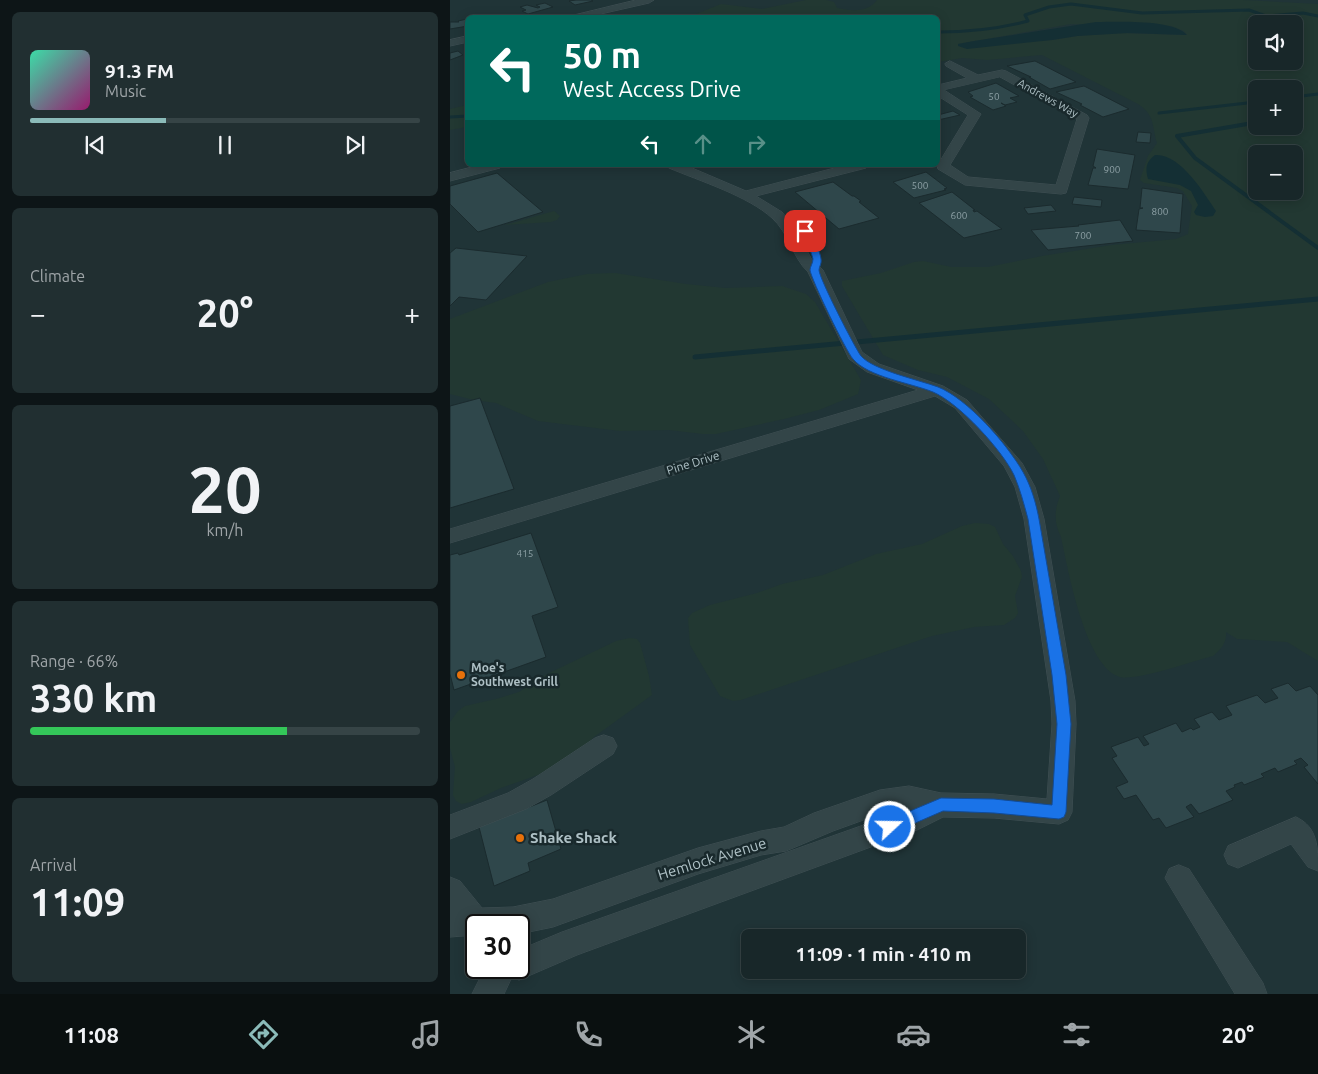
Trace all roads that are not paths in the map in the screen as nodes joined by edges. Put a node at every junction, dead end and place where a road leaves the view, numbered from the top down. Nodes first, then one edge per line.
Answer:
1 (649, 0) edge
2 (581, 15) edge
3 (465, 40) edge
4 (450, 43) edge
5 (964, 61) dead end
6 (950, 64) junction
7 (940, 67) edge
8 (940, 69) edge
9 (977, 79) junction
10 (961, 83) junction
11 (940, 89) edge
12 (940, 91) edge
13 (465, 164) edge
14 (940, 166) edge
15 (943, 166) junction
16 (488, 167) edge
17 (680, 167) edge
18 (698, 167) edge
19 (853, 167) edge
20 (450, 168) edge
21 (450, 177) edge
22 (752, 193) junction
23 (936, 390) junction
24 (450, 536) edge
25 (604, 746) dead end
26 (941, 805) junction
27 (450, 827) edge
28 (1238, 855) dead end
29 (1318, 858) edge
30 (1179, 878) dead end
31 (450, 890) edge
32 (466, 914) edge
33 (530, 918) edge
34 (530, 961) edge
35 (1252, 994) edge

1 - 2 street
3 - 4 street
5 - 6 street
6 - 7 street
6 - 9 street
8 - 10 street
9 - 10 street, Andrews Way
9 - 15 street, Andrews Way
10 - 11 street, Andrews Way
12 - 15 street, Andrews Way
13 - 20 street
14 - 15 street
16 - 21 street
17 - 22 street
18 - 22 street
19 - 22 street
22 - 23 street
23 - 24 street, Pine Drive
23 - 26 street, Hemlock Avenue
25 - 27 street
26 - 33 street, Hemlock Avenue
26 - 34 street, Hemlock Avenue
28 - 29 street
30 - 35 street
31 - 32 street

